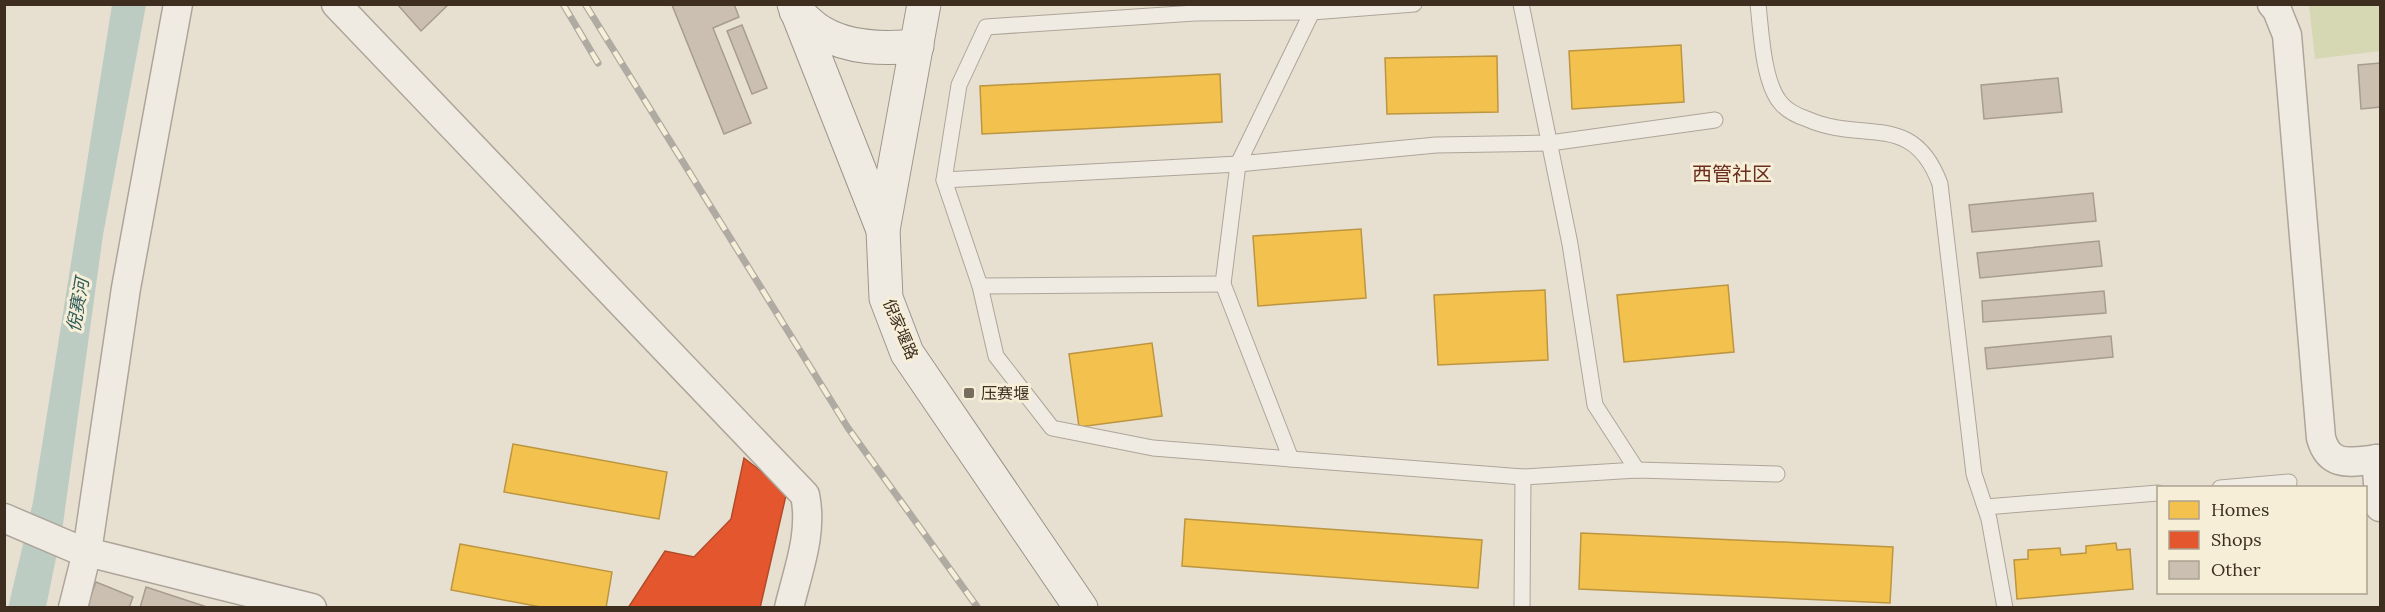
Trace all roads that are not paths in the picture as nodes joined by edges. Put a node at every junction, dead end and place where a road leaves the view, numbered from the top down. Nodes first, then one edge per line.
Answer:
1 (178, 4) edge
2 (336, 4) edge
3 (924, 4) edge
4 (1414, 4) edge
5 (1521, 4) edge
6 (1758, 4) edge
7 (2272, 4) edge
8 (795, 8) edge
9 (1312, 12) junction
10 (916, 46) junction
11 (1715, 120) dead end
12 (1550, 143) junction
13 (1238, 165) junction
14 (944, 180) junction
15 (883, 230) junction
16 (1223, 284) junction
17 (980, 286) junction
18 (1291, 459) junction
19 (2378, 459) edge
20 (1637, 470) junction
21 (1777, 474) dead end
22 (1523, 477) junction
23 (2289, 482) dead end
24 (2243, 486) edge
25 (2157, 493) edge
26 (1986, 507) junction
27 (2380, 507) edge
28 (4, 518) edge
29 (83, 551) junction
30 (73, 608) edge
31 (312, 608) edge
32 (789, 608) edge
33 (1081, 608) edge
34 (1522, 608) edge
35 (2005, 608) edge

1 - 29 street
2 - 32 street
3 - 10 main road, 倪家堰路
4 - 9 lane
5 - 12 lane
6 - 26 lane
7 - 19 street
8 - 10 main road
8 - 15 main road
9 - 13 lane
9 - 14 lane
10 - 15 main road, 倪家堰路
11 - 12 lane
12 - 13 lane
12 - 20 lane
13 - 14 lane
13 - 16 lane
14 - 17 lane
15 - 33 main road, 倪家堰路
16 - 17 lane
16 - 18 lane
17 - 18 lane
18 - 22 lane
19 - 27 street
20 - 21 lane
20 - 22 lane
22 - 34 lane
23 - 24 lane
25 - 26 lane
26 - 35 lane
28 - 29 street
29 - 30 street
29 - 31 street

